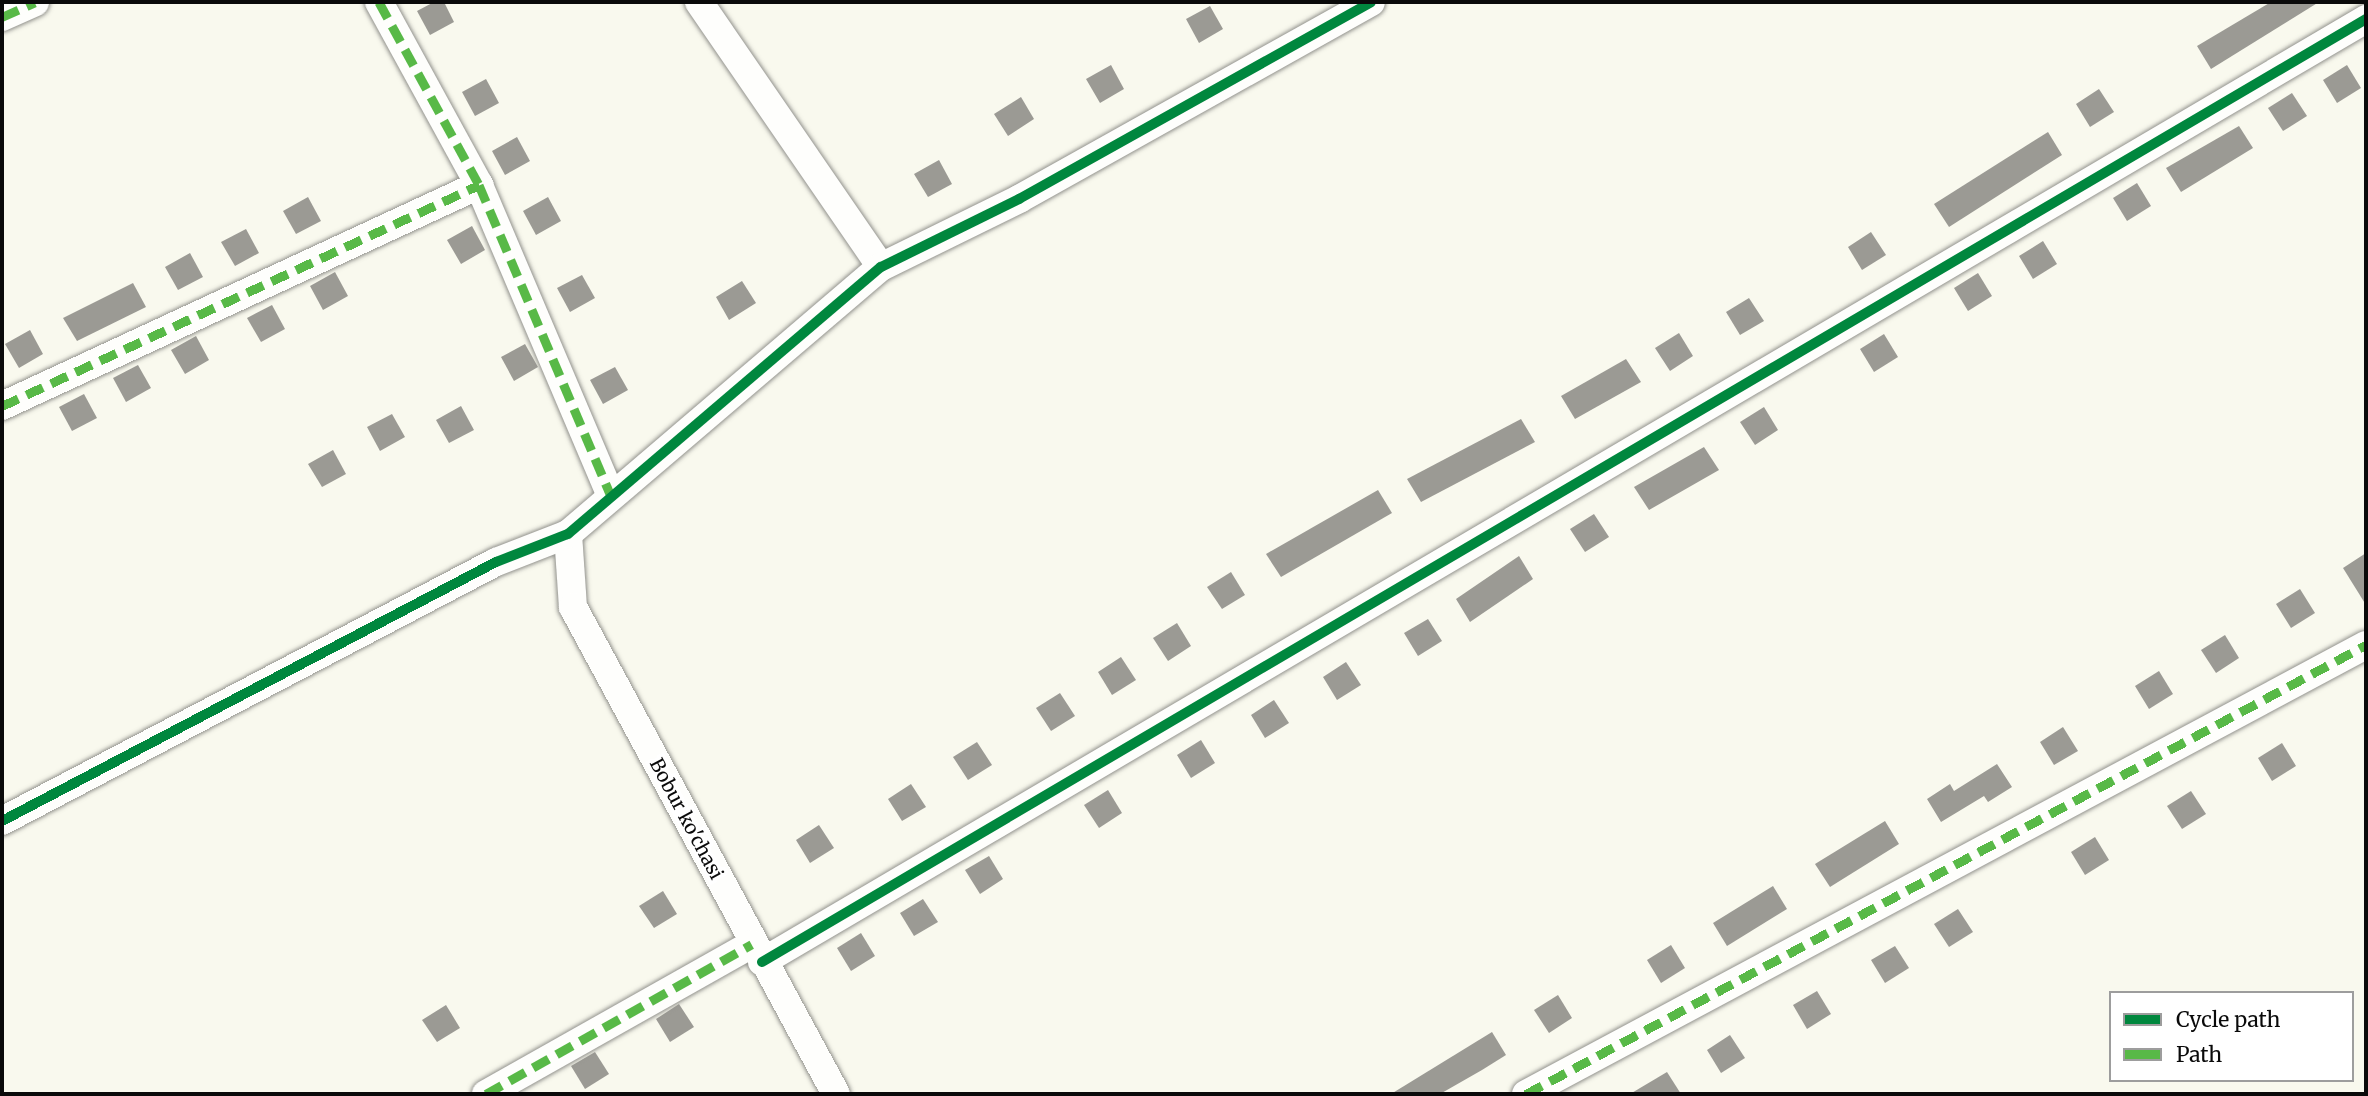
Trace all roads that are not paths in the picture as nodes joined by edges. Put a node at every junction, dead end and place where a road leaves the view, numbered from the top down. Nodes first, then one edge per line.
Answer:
1 (35, 2) edge
2 (379, 2) edge
3 (699, 2) edge
4 (1371, 2) edge
5 (2, 18) edge
6 (2366, 19) edge
7 (479, 185) junction
8 (880, 267) junction
9 (2, 407) edge
10 (610, 493) junction
11 (568, 534) junction
12 (2366, 645) edge
13 (2, 821) edge
14 (757, 953) junction
15 (486, 1094) edge
16 (836, 1094) edge
17 (1526, 1094) edge

1 - 5 street
2 - 7 street
3 - 8 street
4 - 8 street
6 - 14 street
7 - 9 street
7 - 10 street
8 - 10 street
10 - 11 street
11 - 13 street
11 - 14 street, Bobur ko'chasi
12 - 17 street
14 - 15 street
14 - 16 street, Bobur ko'chasi

